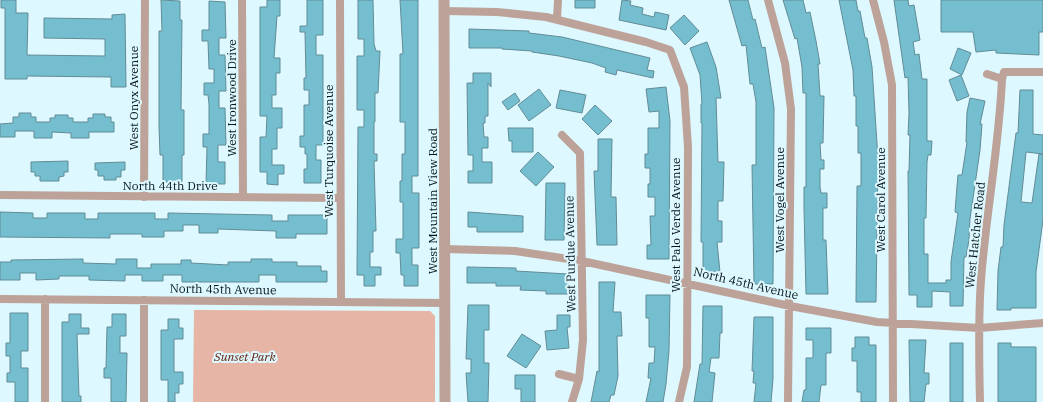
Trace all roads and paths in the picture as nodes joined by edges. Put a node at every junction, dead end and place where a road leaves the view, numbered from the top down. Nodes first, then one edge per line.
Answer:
1 (145, 0) edge
2 (242, 0) edge
3 (340, 0) edge
4 (558, 0) edge
5 (768, 0) edge
6 (872, 0) edge
7 (444, 6) edge
8 (557, 19) junction
9 (1043, 72) edge
10 (986, 74) dead end
11 (1003, 76) junction
12 (562, 135) dead end
13 (0, 195) edge
14 (144, 197) junction
15 (243, 197) junction
16 (340, 198) junction
17 (445, 249) junction
18 (582, 261) junction
19 (687, 282) junction
20 (0, 299) edge
21 (45, 299) junction
22 (144, 300) junction
23 (341, 302) junction
24 (445, 303) junction
25 (790, 306) junction
26 (1043, 322) edge
27 (893, 323) junction
28 (979, 328) junction
29 (559, 374) dead end
30 (579, 378) junction
31 (45, 402) edge
32 (144, 402) edge
33 (445, 402) edge
34 (572, 402) edge
35 (679, 402) edge
36 (788, 402) edge
37 (893, 402) edge
38 (980, 402) edge

1 - 14 street, West Onyx Avenue
2 - 15 street, West Ironwood Drive
3 - 16 street, West Turquoise Avenue
4 - 8 street
5 - 25 street, West Vogel Avenue
6 - 27 street, West Carol Avenue
7 - 8 street
7 - 17 street, West Mountain View Road
8 - 19 street, West Palo Verde Avenue
9 - 11 street
10 - 11 street
11 - 28 street, West Hatcher Road
12 - 18 street, West Purdue Avenue
13 - 14 street, North 44th Drive
14 - 15 street, North 44th Drive
15 - 16 street, North 44th Drive
16 - 23 street, West Turquoise Avenue
17 - 18 street, North 45th Avenue
17 - 24 street, West Mountain View Road
18 - 19 street, North 45th Avenue
18 - 30 street, West Purdue Avenue
19 - 25 street, North 45th Avenue
19 - 35 street, West Palo Verde Avenue
20 - 21 street, North 45th Avenue
21 - 22 street, North 45th Avenue
21 - 31 street
22 - 23 street, North 45th Avenue
22 - 32 street
23 - 24 street, North 45th Avenue
24 - 33 street, West Mountain View Road
25 - 27 street, North 45th Avenue
25 - 36 street, West Vogel Avenue
26 - 28 street, North 45th Avenue
27 - 28 street, North 45th Avenue
27 - 37 street, West Carol Avenue
28 - 38 street, West Hatcher Road
29 - 30 street
30 - 34 street, West Purdue Avenue

